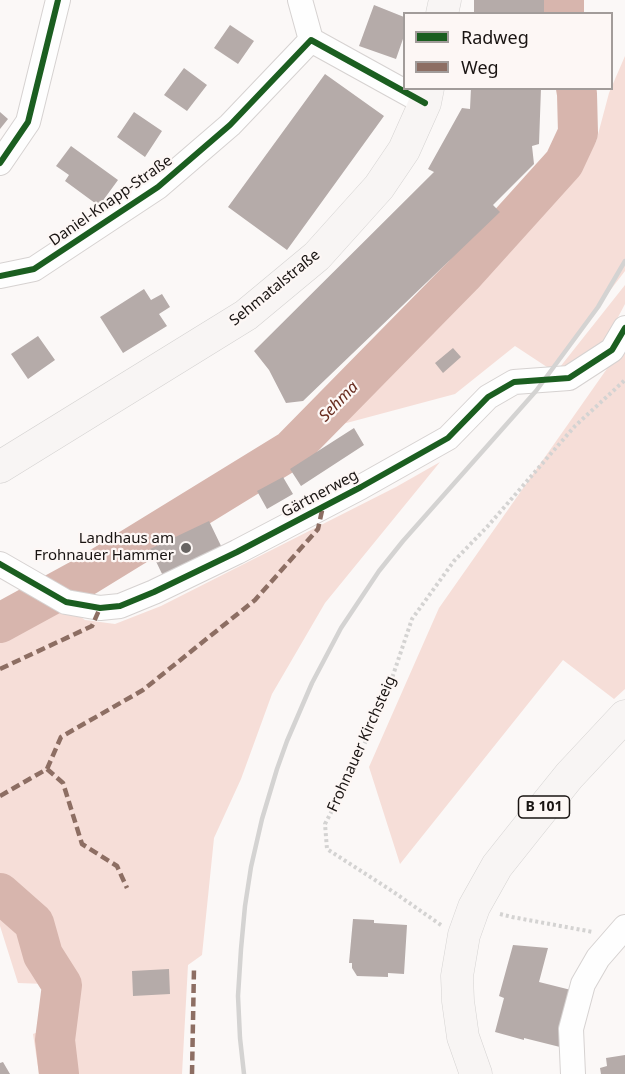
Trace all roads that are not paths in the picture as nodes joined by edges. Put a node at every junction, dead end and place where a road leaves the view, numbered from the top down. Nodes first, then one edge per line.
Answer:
1 (58, 0) edge
2 (300, 0) edge
3 (311, 40) junction
4 (403, 85) edge
5 (426, 96) edge
6 (0, 163) edge
7 (0, 276) edge
8 (625, 328) edge
9 (0, 467) edge
10 (0, 564) edge
11 (625, 716) edge
12 (622, 936) edge
13 (476, 1074) edge
14 (573, 1074) edge

1 - 6 street
2 - 3 street
3 - 4 street
3 - 7 street, Daniel-Knapp-Straße
5 - 9 main road, Sehmatalstraße
8 - 10 street, Gärtnerweg
11 - 13 main road, B 101
12 - 14 street

